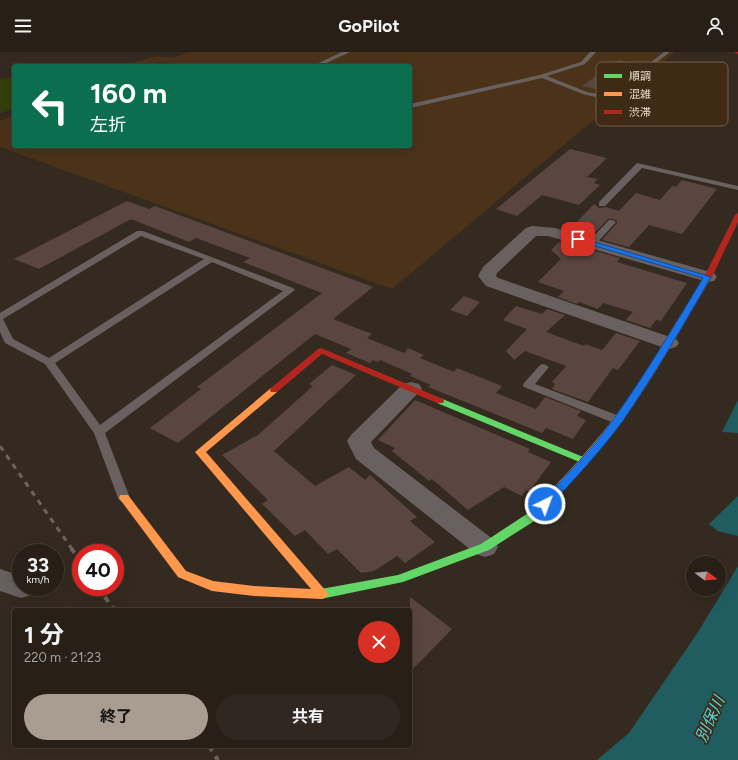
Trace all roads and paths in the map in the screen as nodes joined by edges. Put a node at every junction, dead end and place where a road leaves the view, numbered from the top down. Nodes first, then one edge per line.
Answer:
1 (347, 52) edge
2 (593, 52) edge
3 (667, 52) edge
4 (654, 62) edge
5 (320, 64) edge
6 (542, 76) junction
7 (596, 95) edge
8 (412, 106) edge
9 (738, 188) edge
10 (602, 204) dead end
11 (738, 215) edge
12 (612, 222) dead end
13 (592, 243) junction
14 (211, 259) junction
15 (708, 277) junction
16 (0, 317) edge
17 (0, 321) edge
18 (669, 343) junction
19 (49, 362) junction
20 (544, 366) dead end
21 (411, 389) junction
22 (618, 420) junction
23 (98, 432) junction
24 (585, 461) junction
25 (124, 498) joint
26 (485, 547) junction
27 (0, 580) edge
28 (12, 584) edge
29 (322, 594) junction

1 - 5 lane
2 - 6 lane
3 - 4 lane
6 - 7 lane
6 - 8 lane
9 - 10 lane
11 - 15 street
12 - 13 lane
13 - 15 street
13 - 18 street
14 - 16 lane
14 - 19 lane
14 - 23 lane
15 - 18 street
17 - 19 lane
18 - 22 street
19 - 23 lane
20 - 22 lane
21 - 24 street
21 - 26 street
21 - 29 street
22 - 24 street
23 - 25 lane
24 - 26 street
25 - 29 street
26 - 29 street
27 - 28 street

